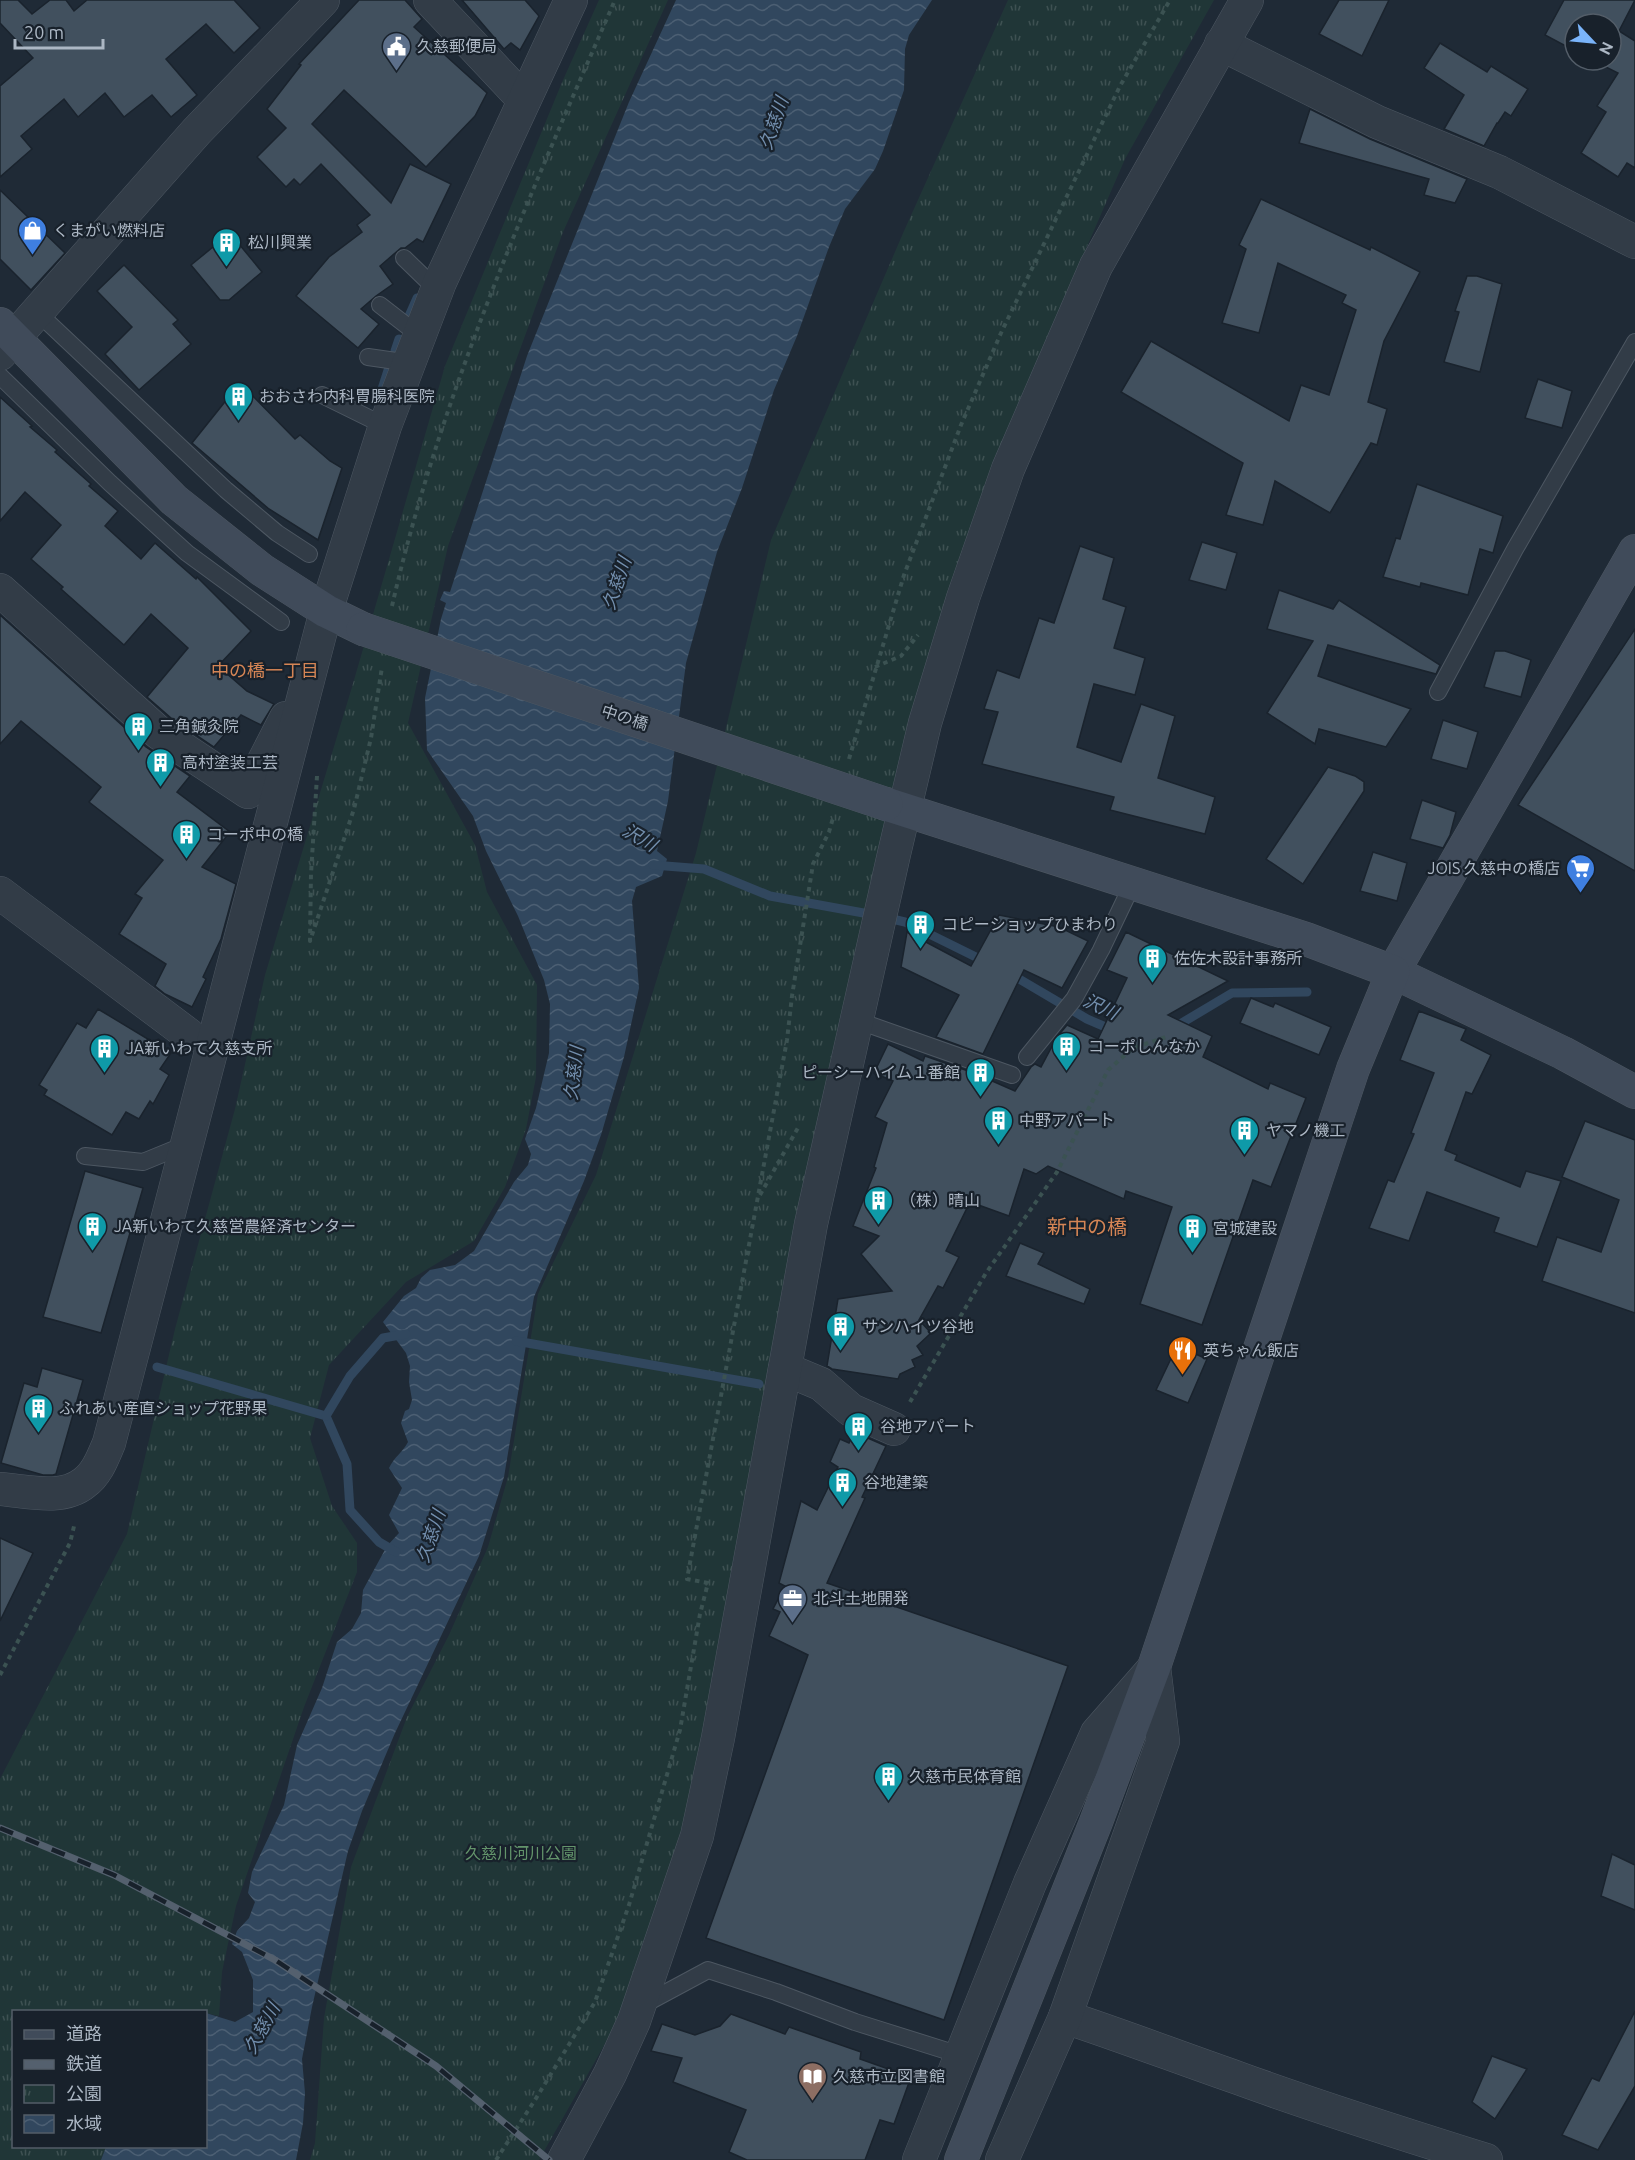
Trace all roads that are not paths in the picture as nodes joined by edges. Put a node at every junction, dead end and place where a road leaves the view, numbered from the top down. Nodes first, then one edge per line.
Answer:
1 (323, 0) edge
2 (430, 0) edge
3 (572, 0) edge
4 (1247, 0) edge
5 (1221, 44) junction
6 (524, 100) junction
7 (1635, 242) edge
8 (404, 258) dead end
9 (437, 291) junction
10 (380, 305) dead end
11 (37, 312) junction
12 (5, 339) edge
13 (1635, 342) edge
14 (415, 349) junction
15 (368, 357) dead end
16 (0, 376) edge
17 (322, 395) dead end
18 (385, 426) junction
19 (1635, 551) edge
20 (309, 554) dead end
21 (0, 590) edge
22 (326, 611) junction
23 (281, 622) dead end
24 (315, 657) junction
25 (1438, 692) dead end
26 (896, 807) junction
27 (1133, 883) junction
28 (0, 893) edge
29 (1393, 972) junction
30 (856, 1020) junction
31 (189, 1035) dead end
32 (1027, 1057) dead end
33 (1012, 1075) dead end
34 (1635, 1092) edge
35 (188, 1143) junction
36 (85, 1156) dead end
37 (786, 1369) junction
38 (894, 1429) road end
39 (0, 1489) edge
40 (1154, 1667) junction
41 (639, 2007) junction
42 (1065, 2017) junction
43 (960, 2055) junction
44 (564, 2160) edge
45 (919, 2160) edge
46 (961, 2160) edge
47 (1002, 2160) edge
48 (1486, 2160) edge

1 - 11 street
2 - 6 street
3 - 6 street
4 - 5 street
5 - 7 street
5 - 26 street
6 - 9 street
8 - 9 lane
9 - 14 street
10 - 14 lane
11 - 12 street
11 - 20 lane
12 - 22 street, 中の橋
13 - 25 lane
14 - 15 lane
14 - 18 street
16 - 23 lane
17 - 18 lane
18 - 22 street
19 - 29 street
21 - 24 street
22 - 24 street
22 - 26 street, 中の橋, bridge
24 - 35 street
26 - 27 street, 中の橋
26 - 30 street
27 - 29 street, 中の橋
27 - 32 lane
28 - 31 street
29 - 34 street, 中の橋
29 - 40 street
30 - 33 lane
30 - 37 street
35 - 36 lane
35 - 39 street
37 - 38 street
37 - 41 street
40 - 42 street
40 - 43 street
40 - 46 street
41 - 43 lane
41 - 44 street
42 - 47 street
42 - 48 street
43 - 45 street

